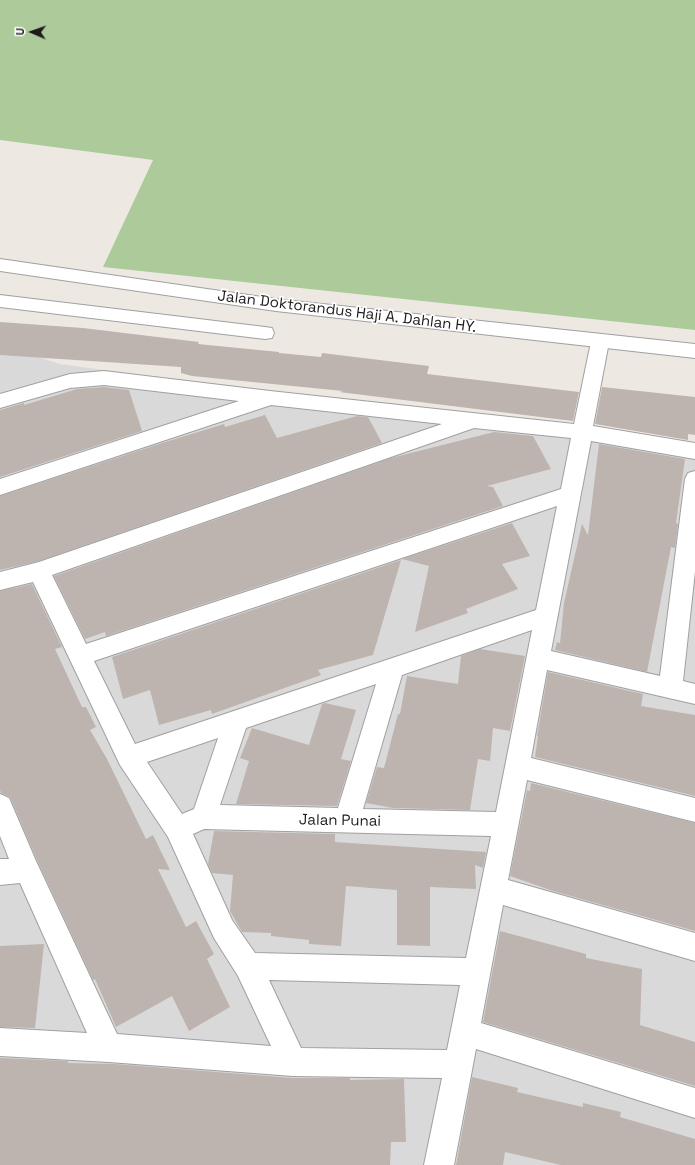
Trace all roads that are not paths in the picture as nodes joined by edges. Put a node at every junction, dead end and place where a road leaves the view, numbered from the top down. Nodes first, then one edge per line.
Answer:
1 (0, 265) edge
2 (0, 301) edge
3 (265, 333) dead end
4 (600, 342) junction
5 (695, 351) edge
6 (270, 398) junction
7 (0, 401) edge
8 (472, 421) junction
9 (582, 432) junction
10 (695, 451) edge
11 (695, 479) edge
12 (0, 487) edge
13 (570, 494) junction
14 (39, 570) junction
15 (0, 581) edge
16 (546, 616) junction
17 (80, 656) junction
18 (538, 658) junction
19 (392, 669) junction
20 (670, 689) junction
21 (695, 694) edge
22 (236, 721) junction
23 (129, 757) junction
24 (517, 766) junction
25 (0, 806) edge
26 (695, 810) edge
27 (204, 817) junction
28 (347, 821) junction
29 (506, 824) junction
30 (177, 828) junction
31 (28, 870) junction
32 (0, 872) edge
33 (492, 889) junction
34 (695, 946) edge
35 (248, 966) junction
36 (476, 972) junction
37 (465, 1032) junction
38 (0, 1042) edge
39 (109, 1048) junction
40 (293, 1062) junction
41 (459, 1064) junction
42 (695, 1103) edge
43 (439, 1165) edge

1 - 4 street, Jalan Doktorandus Haji A. Dahlan HY.
2 - 3 street
4 - 5 street, Jalan Doktorandus Haji A. Dahlan HY.
4 - 9 street
6 - 7 street
6 - 8 street
6 - 12 street
8 - 9 street
8 - 14 street
9 - 10 street
9 - 13 street
11 - 20 street
13 - 16 street
13 - 17 street
14 - 15 street
14 - 17 street
16 - 18 street
16 - 19 street
17 - 23 street
18 - 20 street
18 - 24 street
19 - 22 street
19 - 28 street
20 - 21 street
22 - 23 street
22 - 27 street
23 - 30 street
24 - 26 street
24 - 29 street
25 - 31 street
27 - 28 street, Jalan Punai
27 - 30 street, Jalan Punai
28 - 29 street, Jalan Punai
29 - 33 street
30 - 35 street
31 - 32 street
31 - 39 street
33 - 34 street
33 - 36 street
35 - 36 street
35 - 40 street
36 - 37 street
37 - 41 street
37 - 42 street
38 - 39 street
39 - 40 street
40 - 41 street
41 - 43 street

